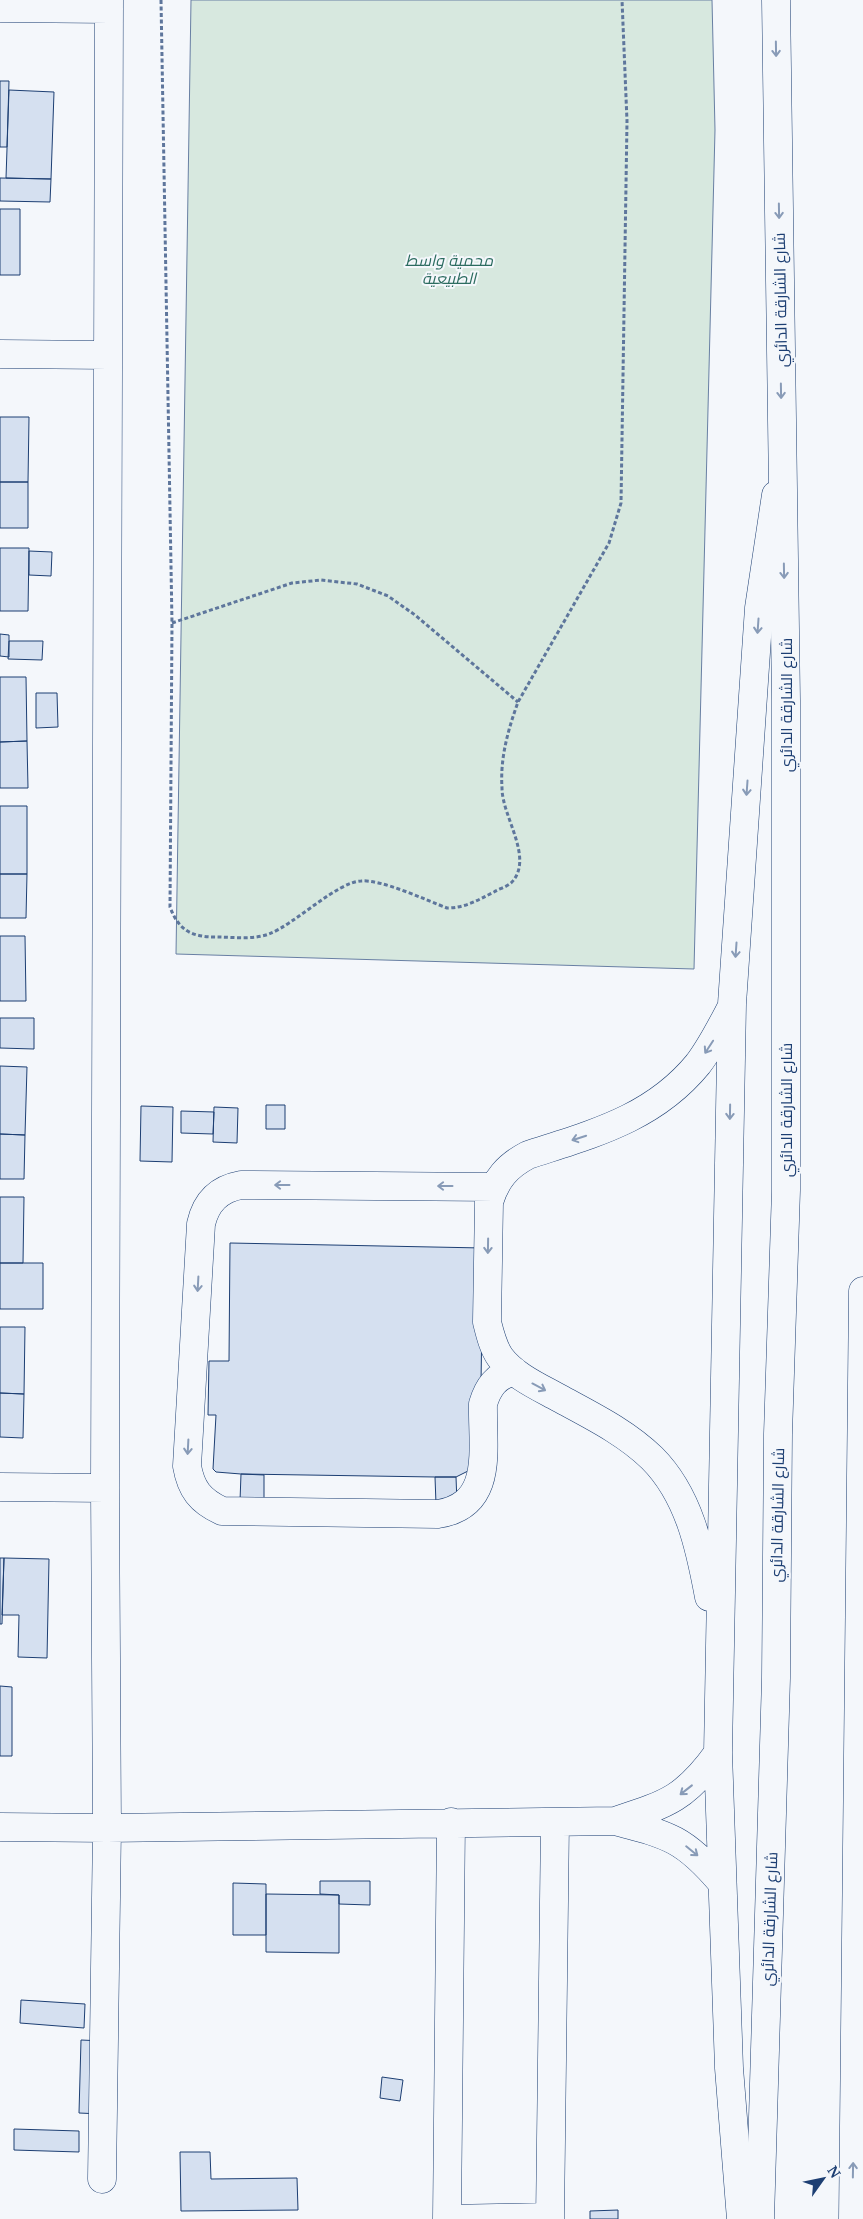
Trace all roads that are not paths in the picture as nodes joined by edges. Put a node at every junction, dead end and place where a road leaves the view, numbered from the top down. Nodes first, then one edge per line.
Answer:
1 (776, 0) edge
2 (109, 4) edge
3 (0, 8) edge
4 (0, 354) edge
5 (108, 356) junction
6 (782, 456) junction
7 (732, 1004) junction
8 (494, 1187) junction
9 (863, 1291) edge
10 (514, 1371) junction
11 (0, 1486) edge
12 (106, 1488) junction
13 (720, 1654) junction
14 (718, 1753) junction
15 (615, 1821) junction
16 (451, 1822) junction
17 (555, 1822) junction
18 (0, 1828) edge
19 (107, 1828) junction
20 (722, 1883) junction
21 (102, 2179) dead end
22 (550, 2218) edge
23 (447, 2219) edge
24 (741, 2219) edge
25 (760, 2219) edge
26 (853, 2219) edge

1 -> 6 main road, شارع الشارقة الدائري
2 - 3 main road
2 - 5 main road
4 - 5 main road
5 - 12 main road
6 -> 7 main road
6 -> 25 main road, شارع الشارقة الدائري
7 -> 8 main road
7 -> 13 main road
8 -> 10 main road
8 -> 10 main road
26 -> 9 main road
10 -> 13 main road
11 - 12 main road
12 - 19 main road
13 - 14 main road
14 -> 15 main road
14 - 20 main road
15 - 17 main road
15 -> 20 main road
16 - 17 main road
16 - 19 main road
16 - 23 main road
17 - 22 main road
18 - 19 main road
19 - 21 main road
20 - 24 main road
22 - 23 main road

